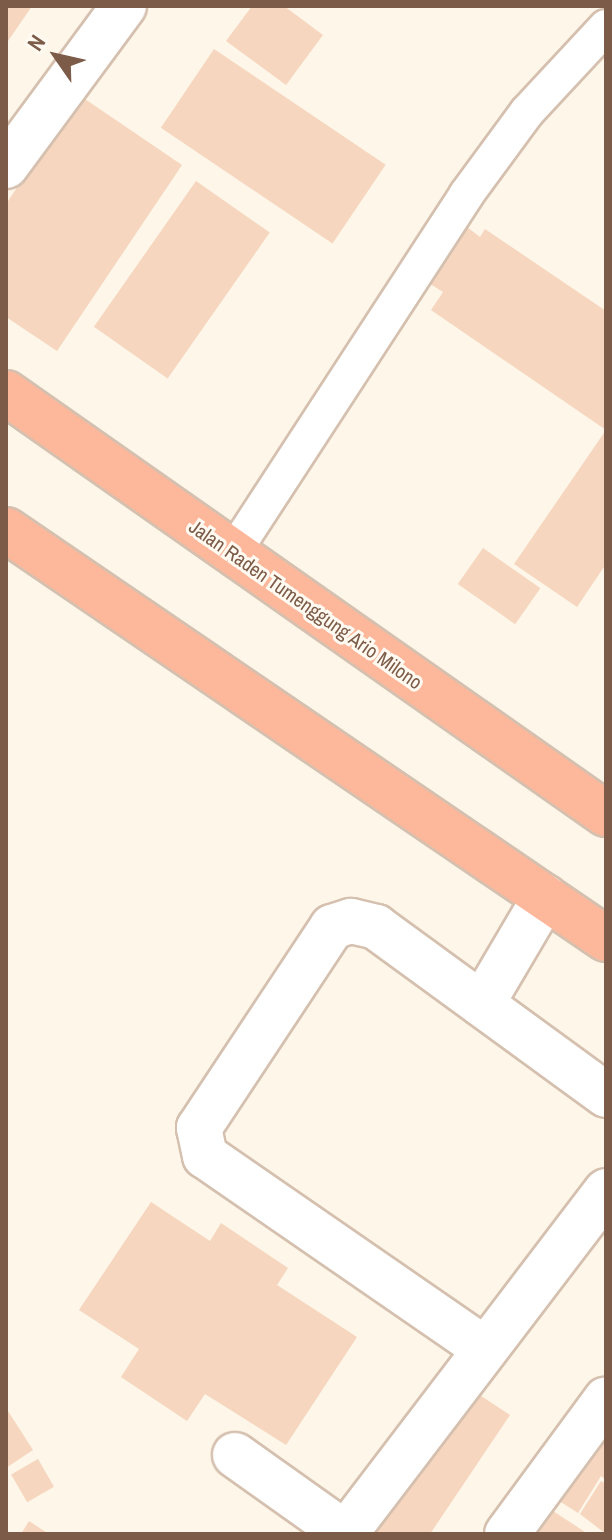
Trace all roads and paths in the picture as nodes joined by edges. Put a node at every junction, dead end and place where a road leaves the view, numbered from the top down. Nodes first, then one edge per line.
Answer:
1 (124, 6) edge
2 (606, 27) edge
3 (6, 166) edge
4 (6, 393) edge
5 (6, 530) edge
6 (233, 553) junction
7 (606, 814) edge
8 (545, 897) junction
9 (606, 939) edge
10 (482, 1004) junction
11 (606, 1095) edge
12 (606, 1191) edge
13 (485, 1349) junction
14 (606, 1399) edge
15 (235, 1455) dead end
16 (346, 1534) edge
17 (507, 1534) edge

1 - 3 street
2 - 6 lane
4 - 6 highway, Jalan Raden Tumenggung Ario Milono
5 - 8 highway
6 - 7 highway, Jalan Raden Tumenggung Ario Milono
8 - 9 highway
8 - 10 street
10 - 11 street
10 - 13 street
12 - 13 street
13 - 16 street
14 - 17 street
15 - 16 street

